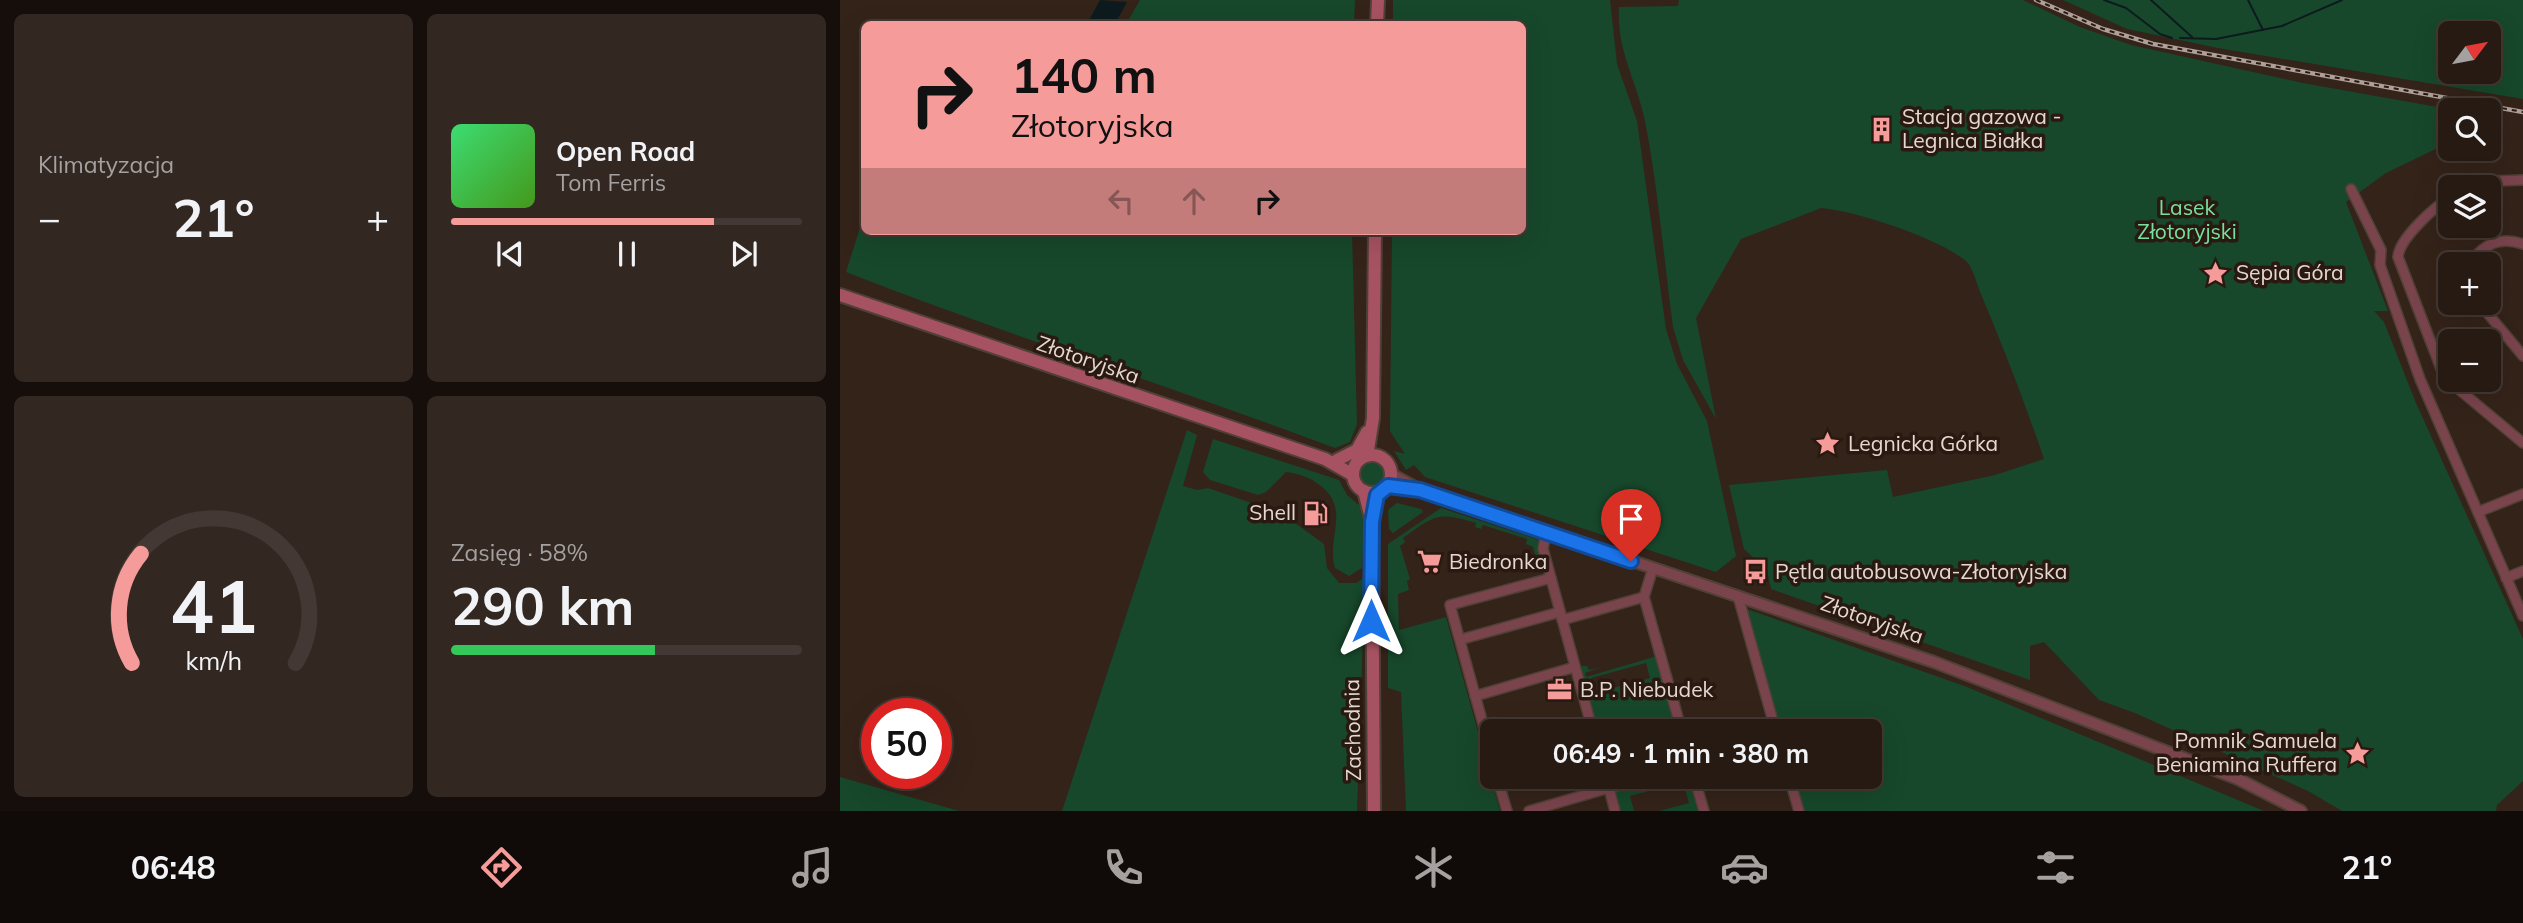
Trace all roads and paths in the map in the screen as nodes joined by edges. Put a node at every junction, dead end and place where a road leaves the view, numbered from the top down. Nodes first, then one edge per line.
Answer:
1 (1378, 0) edge
2 (1377, 21) edge
3 (2523, 180) edge
4 (2501, 181) edge
5 (2351, 189) dead end
6 (2438, 207) edge
7 (1375, 235) edge
8 (2523, 244) edge
9 (2483, 252) edge
10 (840, 295) edge
11 (2489, 315) edge
12 (2523, 356) edge
13 (1373, 418) junction
14 (2523, 443) edge
15 (1381, 457) junction
16 (1331, 459) junction
17 (1362, 459) junction
18 (1353, 475) junction
19 (1386, 484) junction
20 (1364, 491) junction
21 (2523, 494) edge
22 (2478, 512) junction
23 (1372, 522) junction
24 (1546, 532) junction
25 (1653, 568) junction
26 (2523, 571) edge
27 (1550, 578) junction
28 (2506, 578) junction
29 (1738, 596) junction
30 (1644, 597) junction
31 (1561, 616) junction
32 (2523, 616) edge
33 (1466, 638) dead end
34 (1575, 667) junction
35 (1475, 696) junction
36 (1481, 719) edge
37 (1589, 719) edge
38 (1678, 719) edge
39 (1772, 719) edge
40 (1501, 789) edge
41 (1606, 789) edge
42 (1609, 789) edge
43 (1698, 789) edge
44 (1793, 789) edge
45 (1374, 811) edge
46 (1507, 811) edge
47 (1529, 811) edge
48 (1615, 811) edge
49 (1704, 811) edge
50 (1799, 811) edge
51 (2301, 811) edge

1 - 2 main road
3 - 4 street
5 - 22 street
6 - 14 street
7 - 13 main road
8 - 9 street
10 - 16 main road, Złotoryjska
11 - 12 street
13 - 15 main road
13 - 16 main road
13 - 17 main road
15 - 17 main road
15 - 19 main road
16 - 17 main road, Złotoryjska
16 - 18 main road, Złotoryjska
17 - 18 main road
18 - 20 main road
19 - 20 main road
19 - 23 main road, Zachodnia
19 - 24 street, Złotoryjska
20 - 23 main road, Zachodnia
21 - 22 street
22 - 28 street
23 - 45 main road, Zachodnia
24 - 25 street, Złotoryjska
24 - 27 street
25 - 29 street, Złotoryjska
25 - 30 street
26 - 28 street
27 - 31 street
27 - 35 street
28 - 32 street
29 - 39 street
29 - 51 street, Złotoryjska
30 - 31 street
30 - 38 street
31 - 33 street
31 - 34 street
34 - 35 street
34 - 37 street
35 - 36 street
40 - 46 street
41 - 47 street
42 - 48 street
43 - 49 street
44 - 50 street

